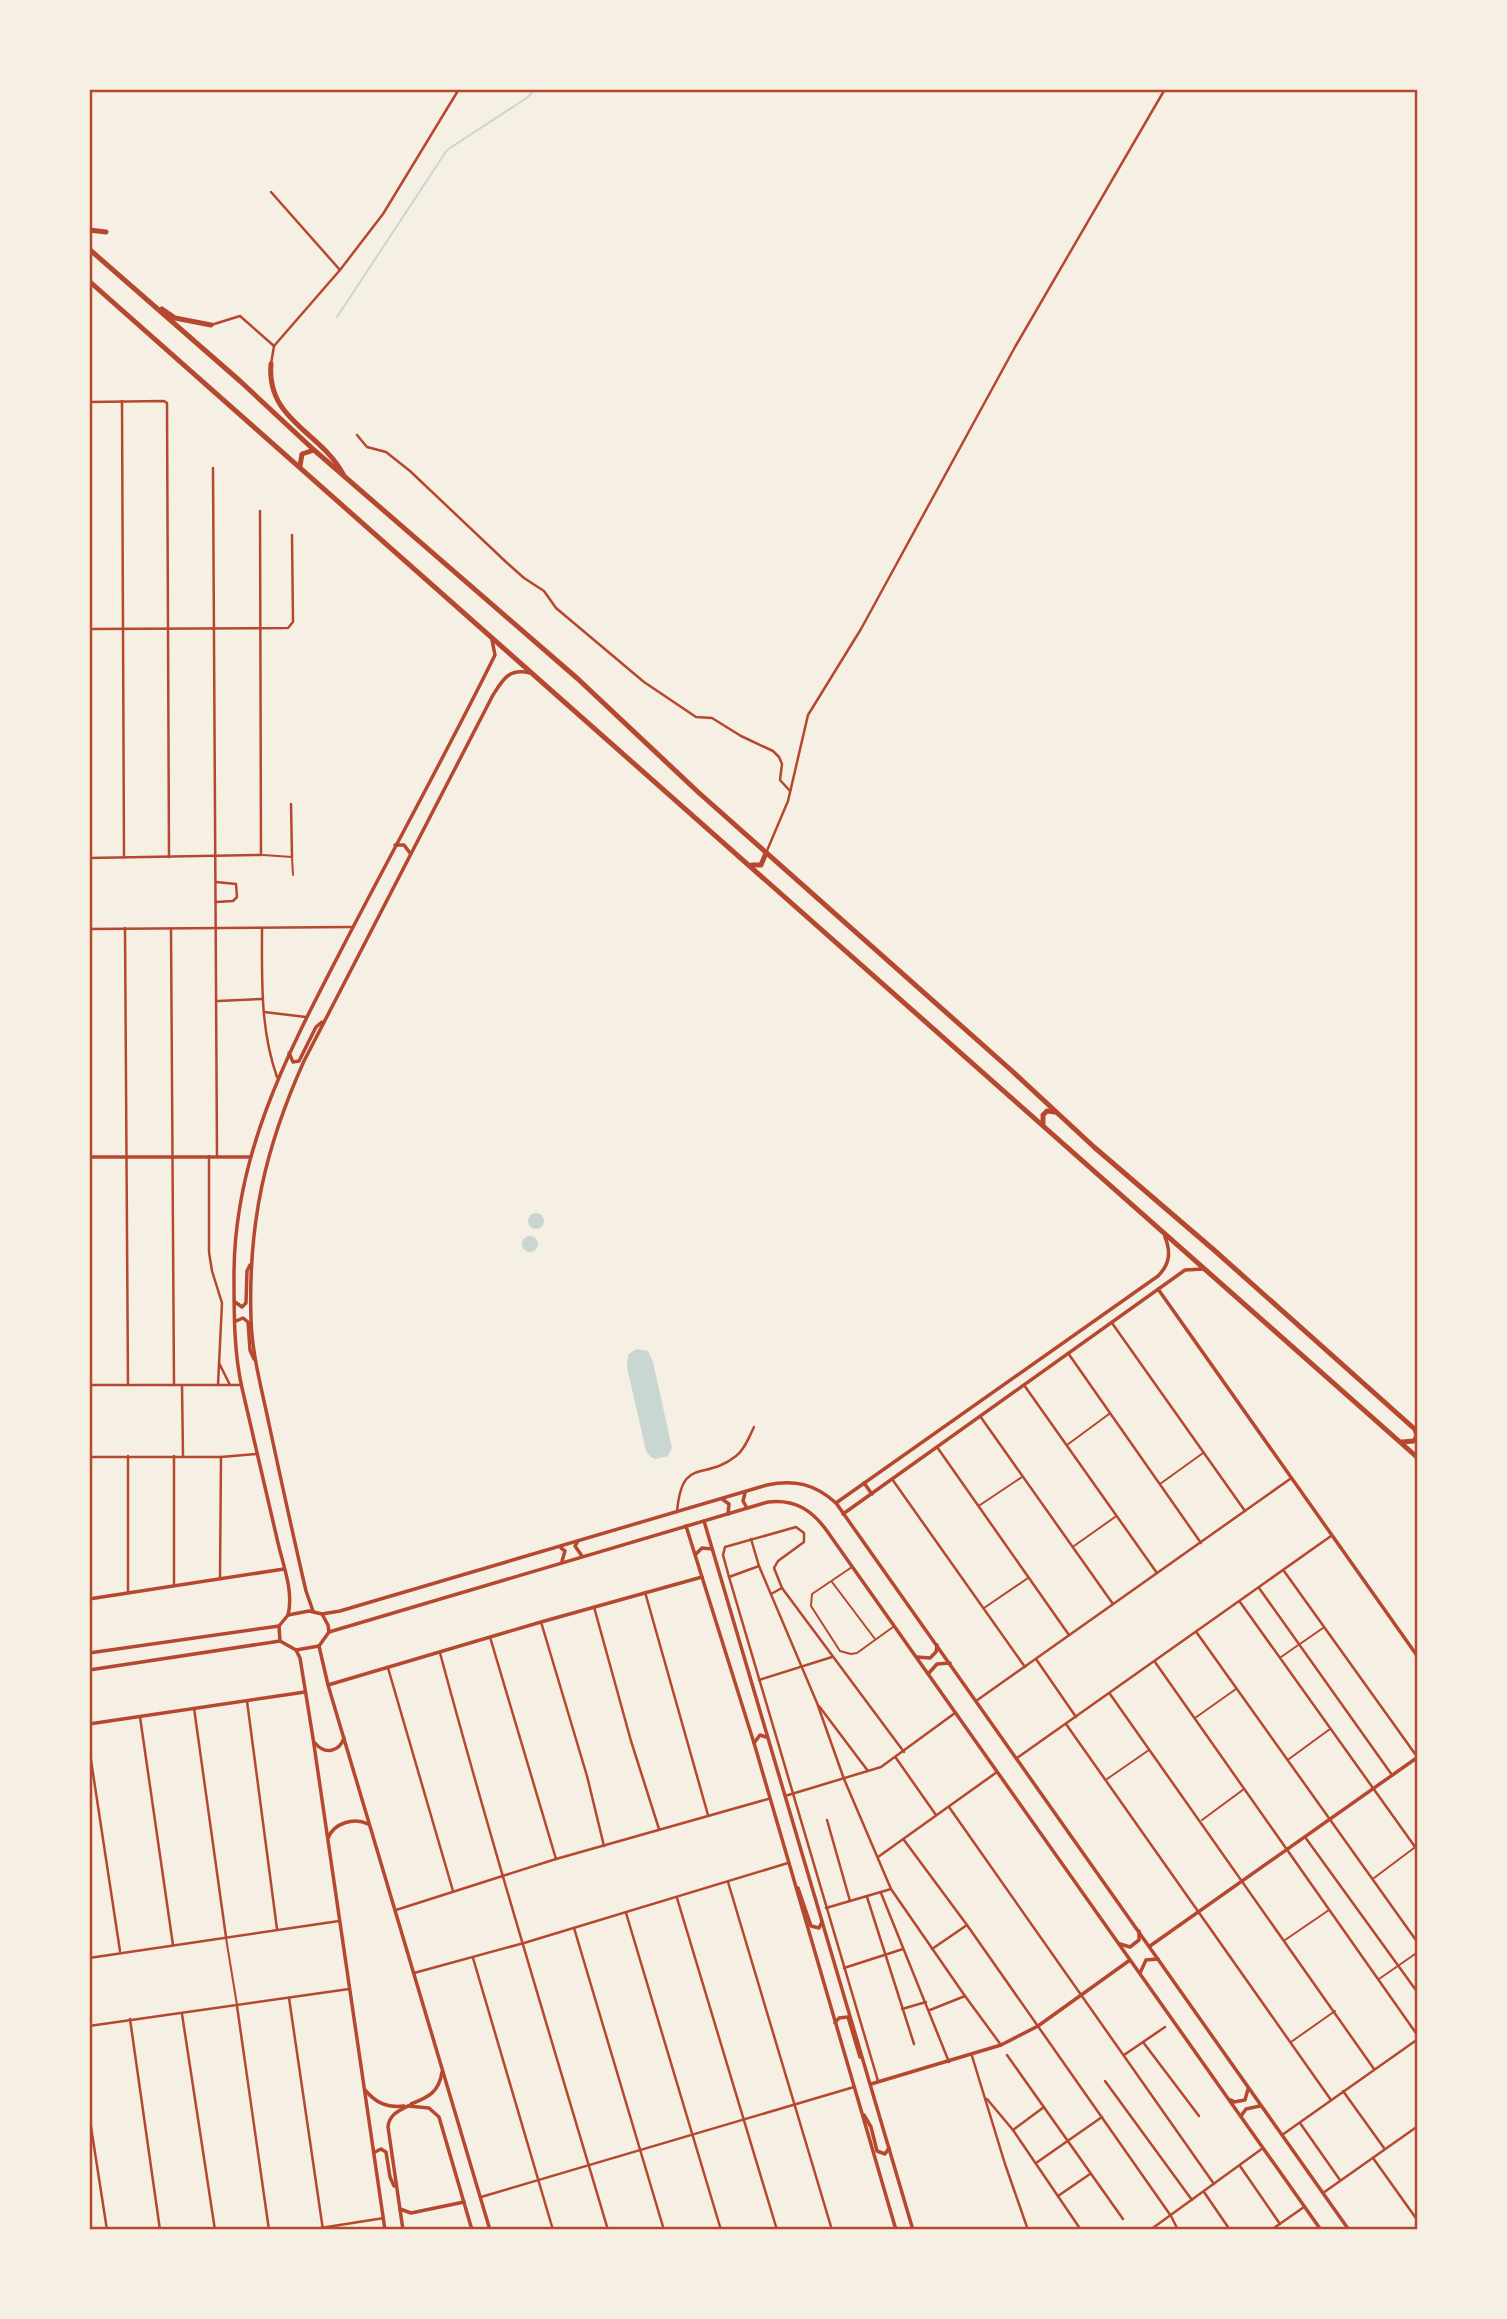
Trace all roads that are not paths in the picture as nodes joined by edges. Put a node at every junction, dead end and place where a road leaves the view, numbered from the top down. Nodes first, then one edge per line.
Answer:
1 (459, 89) edge
2 (1165, 89) edge
3 (271, 192) dead end
4 (89, 230) edge
5 (106, 232) dead end
6 (89, 249) edge
7 (340, 270) junction
8 (89, 281) edge
9 (142, 295) junction
10 (211, 325) joint
11 (274, 346) junction
12 (271, 364) joint
13 (122, 401) junction
14 (89, 402) edge
15 (357, 435) dead end
16 (314, 450) junction
17 (300, 467) junction
18 (213, 468) dead end
19 (345, 477) junction
20 (260, 511) dead end
21 (292, 535) dead end
22 (169, 628) junction
23 (216, 628) junction
24 (261, 628) junction
25 (89, 629) edge
26 (124, 629) junction
27 (492, 638) junction
28 (531, 673) junction
29 (790, 791) junction
30 (291, 804) dead end
31 (395, 845) junction
32 (766, 853) junction
33 (411, 854) junction
34 (261, 855) junction
35 (217, 856) junction
36 (292, 856) junction
37 (169, 857) junction
38 (89, 858) edge
39 (124, 858) junction
40 (748, 864) junction
41 (293, 875) dead end
42 (216, 882) junction
43 (216, 902) junction
44 (353, 927) junction
45 (125, 928) junction
46 (216, 928) junction
47 (262, 928) junction
48 (89, 929) edge
49 (171, 929) junction
50 (262, 999) junction
51 (218, 1001) junction
52 (264, 1012) junction
53 (306, 1017) junction
54 (324, 1020) junction
55 (289, 1051) junction
56 (277, 1077) junction
57 (1055, 1112) junction
58 (1043, 1125) junction
59 (209, 1156) junction
60 (217, 1156) junction
61 (89, 1157) edge
62 (172, 1157) junction
63 (250, 1157) junction
64 (128, 1158) junction
65 (1164, 1235) junction
66 (251, 1262) junction
67 (1204, 1269) junction
68 (1158, 1276) junction
69 (1165, 1284) junction
70 (1158, 1290) junction
71 (234, 1300) junction
72 (1112, 1322) junction
73 (235, 1323) junction
74 (1068, 1353) junction
75 (219, 1362) junction
76 (256, 1364) junction
77 (89, 1385) edge
78 (128, 1385) junction
79 (174, 1385) junction
80 (218, 1385) junction
81 (230, 1385) junction
82 (241, 1385) junction
83 (1024, 1385) junction
84 (183, 1386) junction
85 (1110, 1413) junction
86 (980, 1416) junction
87 (754, 1427) dead end
88 (1416, 1430) edge
89 (1399, 1441) junction
90 (1066, 1446) junction
91 (937, 1447) junction
92 (1203, 1453) junction
93 (258, 1454) junction
94 (174, 1456) junction
95 (183, 1456) junction
96 (89, 1457) edge
97 (128, 1457) junction
98 (221, 1457) junction
99 (1418, 1458) edge
100 (1023, 1476) junction
101 (1291, 1478) junction
102 (892, 1479) junction
103 (864, 1483) junction
104 (1160, 1485) junction
105 (747, 1491) junction
106 (872, 1494) junction
107 (720, 1499) junction
108 (836, 1503) junction
109 (979, 1505) junction
110 (747, 1508) junction
111 (677, 1512) junction
112 (1245, 1512) junction
113 (727, 1514) junction
114 (843, 1514) junction
115 (1117, 1515) junction
116 (704, 1521) junction
117 (686, 1526) junction
118 (1331, 1536) junction
119 (751, 1539) junction
120 (579, 1541) junction
121 (1201, 1543) junction
122 (558, 1547) junction
123 (1073, 1547) junction
124 (712, 1549) junction
125 (695, 1556) junction
126 (582, 1557) junction
127 (561, 1563) junction
128 (759, 1566) junction
129 (852, 1567) junction
130 (284, 1569) junction
131 (1284, 1571) junction
132 (1157, 1573) junction
133 (702, 1577) junction
134 (729, 1577) junction
135 (220, 1578) junction
136 (1029, 1578) junction
137 (832, 1581) junction
138 (174, 1586) junction
139 (782, 1588) junction
140 (1259, 1588) junction
141 (645, 1592) junction
142 (128, 1593) junction
143 (771, 1594) junction
144 (89, 1599) edge
145 (1240, 1602) junction
146 (1113, 1604) junction
147 (594, 1607) junction
148 (983, 1609) junction
149 (313, 1611) junction
150 (322, 1614) junction
151 (288, 1615) junction
152 (541, 1622) junction
153 (279, 1626) junction
154 (894, 1626) junction
155 (1325, 1627) junction
156 (328, 1632) junction
157 (1197, 1633) junction
158 (1069, 1635) junction
159 (490, 1637) junction
160 (876, 1639) junction
161 (280, 1641) junction
162 (1300, 1644) junction
163 (937, 1645) junction
164 (319, 1646) junction
165 (296, 1650) junction
166 (89, 1653) edge
167 (440, 1653) junction
168 (832, 1657) junction
169 (916, 1657) junction
170 (1280, 1657) junction
171 (1418, 1657) edge
172 (1036, 1659) junction
173 (1155, 1662) junction
174 (950, 1663) junction
175 (800, 1666) junction
176 (1025, 1667) junction
177 (388, 1668) junction
178 (89, 1670) edge
179 (928, 1674) junction
180 (759, 1680) junction
181 (328, 1685) junction
182 (1237, 1688) junction
183 (305, 1692) junction
184 (1110, 1694) junction
185 (247, 1701) junction
186 (976, 1701) junction
187 (817, 1703) junction
188 (194, 1708) junction
189 (955, 1713) junction
190 (140, 1717) junction
191 (1076, 1718) junction
192 (1194, 1719) junction
193 (89, 1724) edge
194 (1066, 1724) junction
195 (1331, 1728) junction
196 (344, 1736) junction
197 (313, 1738) junction
198 (768, 1738) junction
199 (754, 1743) junction
200 (89, 1747) edge
201 (1150, 1749) junction
202 (904, 1752) junction
203 (1418, 1757) edge
204 (896, 1758) junction
205 (1017, 1758) junction
206 (1288, 1759) junction
207 (868, 1771) junction
208 (997, 1772) junction
209 (1392, 1775) junction
210 (844, 1780) junction
211 (1107, 1780) junction
212 (1374, 1788) junction
213 (1244, 1789) junction
214 (793, 1794) junction
215 (785, 1796) junction
216 (768, 1799) junction
217 (949, 1807) junction
218 (708, 1815) junction
219 (936, 1815) junction
220 (1331, 1819) junction
221 (827, 1820) dead end
222 (1201, 1821) junction
223 (370, 1826) junction
224 (659, 1829) junction
225 (1305, 1837) junction
226 (328, 1838) junction
227 (904, 1840) junction
228 (604, 1846) junction
229 (1416, 1849) edge
230 (1286, 1851) junction
231 (878, 1857) junction
232 (556, 1859) junction
233 (788, 1863) junction
234 (502, 1876) junction
235 (792, 1877) junction
236 (1373, 1879) junction
237 (1243, 1881) junction
238 (728, 1882) junction
239 (891, 1889) junction
240 (453, 1891) junction
241 (881, 1893) junction
242 (867, 1897) junction
243 (677, 1898) junction
244 (850, 1902) junction
245 (826, 1908) junction
246 (396, 1910) junction
247 (1329, 1910) junction
248 (1199, 1912) junction
249 (626, 1913) junction
250 (339, 1921) junction
251 (822, 1921) junction
252 (967, 1925) junction
253 (574, 1928) junction
254 (277, 1929) junction
255 (1139, 1930) junction
256 (226, 1937) junction
257 (1284, 1941) junction
258 (524, 1943) junction
259 (1418, 1943) edge
260 (1118, 1944) junction
261 (173, 1945) junction
262 (1150, 1946) junction
263 (903, 1948) junction
264 (932, 1949) junction
265 (1418, 1952) edge
266 (121, 1953) junction
267 (884, 1956) junction
268 (89, 1958) edge
269 (473, 1958) junction
270 (1130, 1960) junction
271 (1160, 1960) junction
272 (1398, 1966) junction
273 (844, 1968) junction
274 (414, 1973) junction
275 (1140, 1974) junction
276 (1378, 1980) junction
277 (349, 1989) junction
278 (1418, 1993) edge
279 (965, 1996) junction
280 (1082, 1996) junction
281 (289, 1998) junction
282 (926, 2002) junction
283 (237, 2006) junction
284 (902, 2009) junction
285 (930, 2010) junction
286 (1335, 2011) junction
287 (182, 2014) junction
288 (130, 2019) junction
289 (835, 2023) junction
290 (89, 2026) edge
291 (1038, 2026) junction
292 (1165, 2027) dead end
293 (1418, 2038) edge
294 (1143, 2042) junction
295 (1290, 2043) junction
296 (914, 2044) dead end
297 (1002, 2045) junction
298 (1007, 2055) dead end
299 (1124, 2055) junction
300 (972, 2056) junction
301 (949, 2062) junction
302 (866, 2068) junction
303 (442, 2069) junction
304 (1374, 2069) junction
305 (878, 2081) junction
306 (1105, 2081) dead end
307 (871, 2084) junction
308 (854, 2087) junction
309 (1248, 2087) junction
310 (364, 2089) junction
311 (1343, 2091) junction
312 (985, 2097) junction
313 (1229, 2099) junction
314 (1331, 2100) junction
315 (796, 2104) junction
316 (408, 2106) junction
317 (1044, 2106) junction
318 (1262, 2106) junction
319 (860, 2107) junction
320 (89, 2114) edge
321 (1199, 2116) dead end
322 (1102, 2117) junction
323 (1241, 2117) junction
324 (744, 2118) junction
325 (1300, 2123) junction
326 (1417, 2127) edge
327 (1013, 2130) junction
328 (692, 2134) junction
329 (1282, 2135) junction
330 (1069, 2141) junction
331 (889, 2147) junction
332 (1263, 2148) junction
333 (640, 2149) junction
334 (1385, 2149) junction
335 (375, 2155) junction
336 (1373, 2158) junction
337 (1036, 2163) junction
338 (588, 2164) junction
339 (1240, 2166) junction
340 (1091, 2173) junction
341 (538, 2180) junction
342 (1341, 2180) junction
343 (1214, 2184) junction
344 (397, 2191) junction
345 (1204, 2192) junction
346 (1323, 2193) junction
347 (1058, 2196) junction
348 (481, 2197) junction
349 (1192, 2200) junction
350 (464, 2202) junction
351 (1304, 2207) junction
352 (400, 2209) junction
353 (1418, 2211) edge
354 (411, 2213) junction
355 (1413, 2214) junction
356 (1171, 2216) junction
357 (384, 2218) junction
358 (1123, 2219) dead end
359 (1418, 2221) edge
360 (402, 2222) junction
361 (1280, 2224) junction
362 (323, 2228) edge
363 (107, 2230) edge
364 (160, 2230) edge
365 (215, 2230) edge
366 (270, 2230) edge
367 (307, 2230) edge
368 (385, 2230) edge
369 (403, 2230) edge
370 (472, 2230) edge
371 (490, 2230) edge
372 (553, 2230) edge
373 (608, 2230) edge
374 (664, 2230) edge
375 (721, 2230) edge
376 (777, 2230) edge
377 (832, 2230) edge
378 (897, 2230) edge
379 (914, 2230) edge
380 (1028, 2230) edge
381 (1081, 2230) edge
382 (1150, 2230) edge
383 (1178, 2230) edge
384 (1230, 2230) edge
385 (1271, 2230) edge
386 (1321, 2230) edge
387 (1349, 2230) edge

1 - 7 street
2 - 29 street
3 - 7 street
4 - 5 highway
6 - 9 highway
7 - 11 street
8 - 17 highway
9 - 10 highway
9 - 16 highway
10 - 11 street
11 - 12 street
12 - 19 highway
13 - 14 street
13 - 22 street
13 - 26 street
15 - 29 street
16 - 17 highway
16 - 19 highway
17 - 27 highway
18 - 23 street
19 - 32 highway
20 - 24 street
21 - 24 street
22 - 23 street
22 - 26 street
22 - 37 street
23 - 24 street
23 - 35 street
24 - 34 street
25 - 26 street
26 - 39 street
27 - 28 highway
27 - 31 main road
28 - 33 main road
28 - 40 highway
29 - 32 street
30 - 36 street
31 - 33 main road
31 - 44 main road
32 - 40 highway
32 - 57 highway
33 - 54 main road
34 - 35 street
34 - 36 street
35 - 37 street
35 - 42 street
36 - 41 street
37 - 39 street
38 - 39 street
40 - 58 highway
42 - 43 street
42 - 43 street
43 - 46 street
44 - 47 street
44 - 53 main road
45 - 48 street
45 - 49 street
45 - 64 street
46 - 47 street
46 - 49 street
46 - 51 street
47 - 50 street
49 - 62 street
50 - 51 street
50 - 52 street
51 - 60 street
52 - 53 street
52 - 56 street
53 - 55 main road
54 - 55 main road
54 - 66 main road
55 - 56 main road
56 - 63 main road
57 - 58 highway
57 - 88 highway
58 - 65 highway
59 - 60 main road
59 - 62 main road
59 - 75 street
60 - 63 main road
61 - 64 main road
62 - 64 main road
62 - 79 street
63 - 71 main road
64 - 78 street
65 - 67 highway
65 - 68 main road
66 - 71 main road
66 - 76 main road
67 - 69 main road
67 - 89 highway
68 - 69 main road
68 - 103 main road
69 - 70 main road
70 - 72 main road
70 - 101 main road
71 - 73 main road
72 - 74 main road
72 - 92 street
73 - 76 main road
73 - 82 main road
74 - 83 main road
74 - 85 street
75 - 80 street
75 - 81 street
76 - 149 main road
77 - 78 street
78 - 79 street
79 - 84 street
80 - 81 street
80 - 84 street
81 - 82 street
82 - 93 main road
83 - 86 main road
83 - 90 street
84 - 95 street
85 - 90 street
85 - 104 street
86 - 91 main road
86 - 100 street
87 - 111 street
88 - 89 highway
89 - 99 highway
90 - 115 street
91 - 102 main road
91 - 109 street
92 - 104 street
92 - 112 street
93 - 98 street
93 - 130 main road
94 - 95 street
94 - 97 street
94 - 138 street
95 - 98 street
96 - 97 street
97 - 142 street
98 - 135 street
100 - 109 street
100 - 123 street
101 - 112 street
101 - 118 main road
102 - 106 main road
102 - 148 street
103 - 106 main road
103 - 108 main road
104 - 121 street
105 - 107 main road
105 - 108 main road
105 - 110 main road
106 - 114 main road
107 - 111 main road
107 - 113 main road
108 - 114 main road
109 - 136 street
110 - 113 main road
110 - 129 main road
111 - 120 main road
112 - 121 street
113 - 116 main road
114 - 163 main road
115 - 123 street
115 - 132 street
116 - 117 main road
116 - 124 main road
117 - 125 main road
117 - 126 main road
118 - 131 street
118 - 171 main road
119 - 128 street
119 - 134 street
119 - 139 street
120 - 122 main road
120 - 126 main road
121 - 132 street
122 - 127 main road
122 - 150 main road
123 - 146 street
124 - 125 main road
124 - 198 main road
125 - 133 main road
126 - 127 main road
127 - 156 main road
128 - 134 street
128 - 143 street
129 - 137 street
129 - 154 main road
130 - 135 main road
130 - 151 main road
131 - 140 street
131 - 155 street
132 - 146 street
133 - 141 main road
133 - 199 main road
134 - 180 street
135 - 138 main road
136 - 148 street
136 - 158 street
137 - 160 street
137 - 160 street
138 - 142 main road
139 - 143 street
139 - 168 street
140 - 145 street
140 - 162 street
141 - 147 main road
141 - 218 street
142 - 144 main road
143 - 175 street
145 - 157 street
145 - 170 street
146 - 158 street
147 - 152 main road
147 - 224 street
148 - 176 street
149 - 150 main road
149 - 151 main road
150 - 156 main road
151 - 153 main road
152 - 159 main road
152 - 228 street
153 - 161 main road
153 - 166 main road
154 - 160 street
154 - 169 main road
155 - 162 street
155 - 203 street
156 - 164 main road
157 - 173 street
157 - 182 street
158 - 172 street
159 - 167 main road
159 - 232 street
161 - 165 main road
161 - 178 main road
162 - 170 street
162 - 209 street
163 - 169 main road
163 - 174 main road
164 - 165 main road
164 - 181 main road
165 - 183 main road
167 - 177 main road
167 - 234 street
168 - 175 street
168 - 202 street
169 - 179 main road
170 - 195 street
172 - 176 street
172 - 191 street
173 - 184 street
173 - 192 street
174 - 179 main road
174 - 186 main road
175 - 180 street
175 - 187 street
176 - 186 street
177 - 181 main road
177 - 240 street
179 - 189 main road
180 - 214 street
181 - 196 main road
182 - 192 street
182 - 206 street
183 - 185 main road
183 - 197 main road
184 - 191 street
184 - 201 street
185 - 188 main road
185 - 254 street
186 - 205 main road
187 - 207 street
187 - 210 street
188 - 190 main road
188 - 256 street
189 - 202 street
189 - 208 main road
190 - 193 main road
190 - 261 street
191 - 194 street
192 - 213 street
194 - 205 street
194 - 211 street
195 - 206 street
195 - 212 street
196 - 197 main road
196 - 223 main road
197 - 226 main road
198 - 199 main road
198 - 215 main road
199 - 216 main road
200 - 266 street
201 - 211 street
201 - 222 street
202 - 204 street
203 - 209 main road
204 - 207 street
204 - 219 street
205 - 255 main road
206 - 220 street
207 - 210 street
208 - 217 street
208 - 260 main road
209 - 212 main road
210 - 214 street
210 - 231 street
211 - 248 street
212 - 220 main road
212 - 229 street
213 - 222 street
213 - 230 street
214 - 215 street
214 - 245 street
215 - 251 main road
216 - 218 street
216 - 233 main road
217 - 219 street
217 - 280 street
218 - 224 street
219 - 227 street
220 - 225 main road
220 - 236 street
221 - 244 street
222 - 237 street
223 - 226 main road
223 - 246 main road
224 - 228 street
225 - 230 main road
225 - 272 street
226 - 250 main road
227 - 231 street
227 - 252 street
228 - 232 street
229 - 236 street
230 - 237 main road
230 - 247 street
231 - 239 street
232 - 234 street
233 - 235 main road
233 - 238 street
234 - 240 street
234 - 258 street
235 - 251 main road
235 - 289 main road
236 - 259 street
237 - 248 main road
237 - 257 street
238 - 243 street
238 - 315 street
239 - 241 street
239 - 264 street
240 - 246 street
241 - 242 street
241 - 263 street
242 - 244 street
242 - 267 street
243 - 249 street
243 - 324 street
244 - 245 street
245 - 273 street
246 - 274 main road
247 - 257 street
247 - 276 street
248 - 262 main road
248 - 295 street
249 - 253 street
249 - 328 street
250 - 254 street
250 - 277 main road
251 - 302 main road
252 - 264 street
252 - 291 street
253 - 258 street
253 - 333 street
254 - 256 street
255 - 260 main road
255 - 262 main road
256 - 261 street
256 - 283 street
257 - 286 street
258 - 269 street
258 - 338 street
260 - 270 main road
261 - 266 street
262 - 271 main road
263 - 267 street
263 - 282 street
264 - 279 street
265 - 272 street
266 - 268 street
267 - 273 street
267 - 284 street
269 - 274 street
269 - 341 street
270 - 275 main road
270 - 280 main road
271 - 275 main road
271 - 309 main road
272 - 276 street
272 - 278 street
273 - 305 street
274 - 303 main road
275 - 313 main road
276 - 293 street
277 - 281 street
277 - 310 main road
279 - 285 street
279 - 297 street
280 - 291 main road
280 - 299 street
281 - 283 street
281 - 362 street
282 - 284 street
282 - 285 street
283 - 287 street
283 - 366 street
284 - 296 street
285 - 301 street
286 - 295 street
286 - 304 street
287 - 288 street
287 - 365 street
288 - 290 street
288 - 364 street
289 - 302 main road
289 - 308 main road
291 - 297 main road
291 - 322 street
292 - 294 street
293 - 304 street
294 - 299 street
294 - 321 street
295 - 314 street
297 - 300 main road
298 - 317 street
299 - 343 street
300 - 301 main road
300 - 312 street
301 - 305 main road
302 - 307 main road
303 - 316 main road
303 - 348 main road
304 - 311 street
305 - 307 main road
306 - 349 street
307 - 331 main road
308 - 315 street
308 - 319 main road
309 - 313 main road
309 - 318 main road
310 - 316 main road
310 - 335 main road
311 - 314 street
311 - 334 street
312 - 327 street
312 - 380 street
313 - 323 main road
314 - 325 street
315 - 324 street
315 - 377 street
316 - 344 main road
316 - 350 main road
317 - 327 street
317 - 330 street
318 - 323 main road
318 - 329 main road
319 - 331 main road
319 - 378 main road
320 - 363 street
322 - 330 street
322 - 356 street
323 - 332 main road
324 - 328 street
324 - 376 street
325 - 329 street
325 - 342 street
326 - 334 street
327 - 337 street
328 - 333 street
328 - 375 street
329 - 346 main road
330 - 337 street
330 - 340 street
331 - 379 main road
332 - 339 street
332 - 351 main road
333 - 338 street
333 - 374 street
334 - 336 street
335 - 344 main road
335 - 357 main road
336 - 342 street
336 - 355 street
337 - 347 street
338 - 341 street
338 - 373 street
339 - 343 street
339 - 361 street
340 - 347 street
340 - 358 street
341 - 348 street
341 - 372 street
342 - 346 street
343 - 345 street
344 - 352 main road
345 - 349 street
345 - 384 street
346 - 387 main road
347 - 381 street
348 - 371 main road
349 - 356 street
350 - 354 main road
350 - 370 main road
351 - 361 street
351 - 386 main road
352 - 354 main road
352 - 360 main road
353 - 355 street
354 - 360 main road
355 - 359 street
356 - 382 street
356 - 383 street
357 - 362 street
357 - 368 main road
360 - 369 main road
361 - 385 street
362 - 367 street

